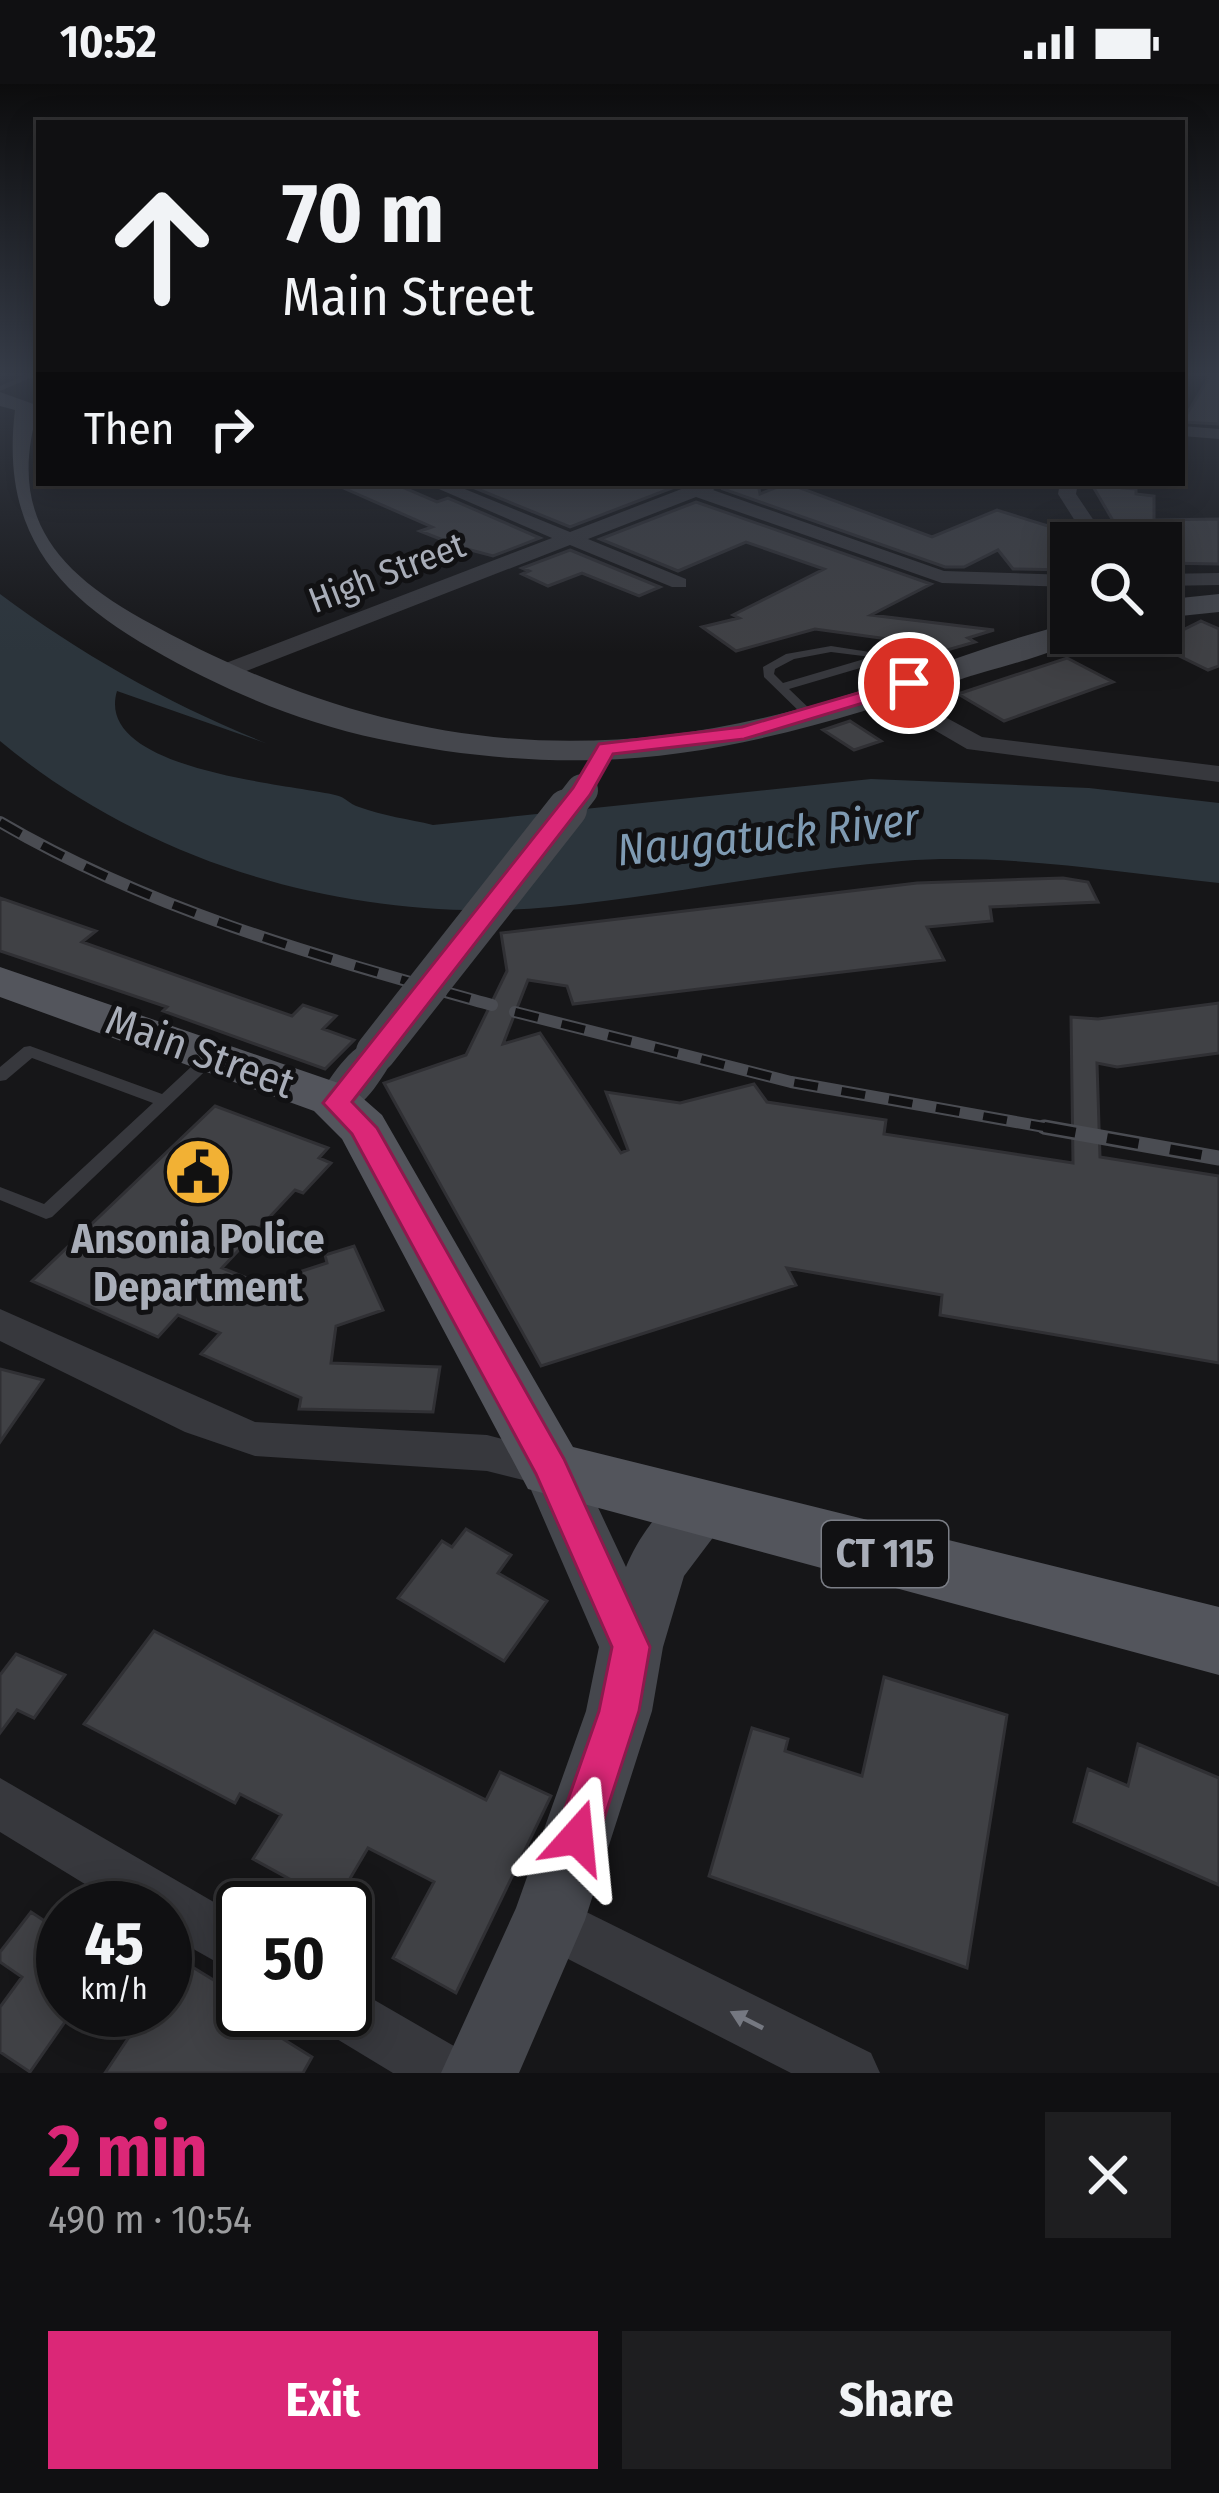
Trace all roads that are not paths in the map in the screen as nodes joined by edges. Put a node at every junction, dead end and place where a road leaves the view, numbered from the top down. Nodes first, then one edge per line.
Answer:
1 (12, 467) edge
2 (441, 486) edge
3 (705, 486) edge
4 (1068, 486) edge
5 (1085, 522) edge
6 (569, 538) junction
7 (1219, 579) edge
8 (1050, 580) edge
9 (1182, 580) edge
10 (679, 583) dead end
11 (1219, 603) edge
12 (1182, 607) edge
13 (1050, 639) edge
14 (886, 657) junction
15 (218, 674) junction
16 (935, 675) junction
17 (780, 688) junction
18 (884, 692) junction
19 (809, 714) junction
20 (606, 749) junction
21 (1219, 774) edge
22 (0, 981) edge
23 (212, 1056) junction
24 (0, 1076) edge
25 (165, 1101) junction
26 (337, 1103) junction
27 (0, 1193) edge
28 (0, 1324) edge
29 (551, 1469) junction
30 (706, 1507) junction
31 (1219, 1641) edge
32 (631, 1647) junction
33 (0, 1803) edge
34 (548, 1920) junction
35 (216, 1934) edge
36 (372, 2028) edge
37 (446, 2073) edge
38 (480, 2073) edge
39 (851, 2073) edge

1 - 15 main road
2 - 6 street
3 - 6 street, High Street
3 - 8 street
4 - 5 street
6 - 10 street
6 - 15 street, High Street
7 - 9 street
11 - 12 main road
13 - 16 main road
14 - 16 lane
14 - 17 lane
14 - 17 lane
15 - 20 main road
16 - 18 main road
17 - 19 lane
18 - 19 main road
18 - 21 street
19 - 20 main road
20 - 26 main road, bridge
22 - 23 main road, Main Street
23 - 25 lane
23 - 26 main road, Main Street
24 - 25 lane
25 - 27 lane
26 - 29 main road, Main Street
28 - 29 street
29 - 30 main road, CT 115
29 - 32 main road
30 - 31 main road, CT 115
30 - 32 main road
32 - 34 main road
33 - 35 street
34 - 38 main road
39 -> 34 street
36 - 37 street

